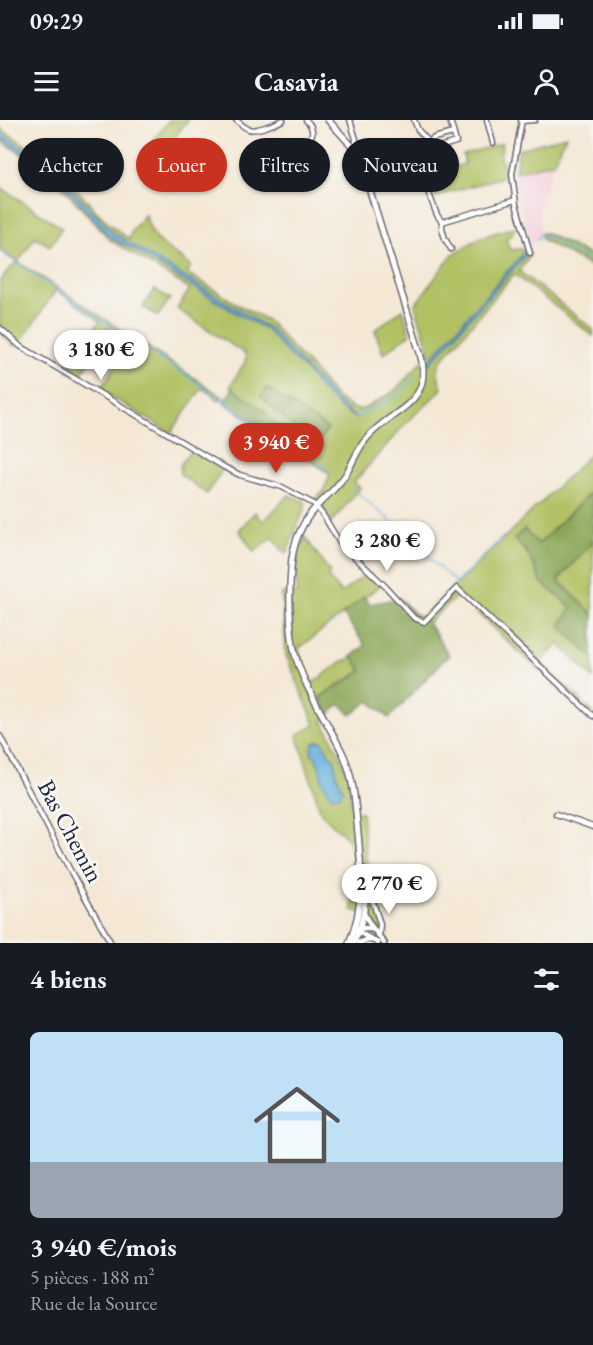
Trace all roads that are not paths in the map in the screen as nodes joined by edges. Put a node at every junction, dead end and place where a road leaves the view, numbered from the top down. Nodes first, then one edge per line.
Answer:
1 (236, 120) edge
2 (283, 120) edge
3 (306, 120) edge
4 (328, 120) edge
5 (350, 120) edge
6 (414, 120) edge
7 (450, 120) edge
8 (487, 120) edge
9 (535, 120) edge
10 (521, 121) edge
11 (453, 133) junction
12 (310, 138) edge
13 (344, 138) edge
14 (356, 138) edge
15 (425, 138) edge
16 (434, 138) edge
17 (455, 138) edge
18 (493, 143) dead end
19 (370, 192) edge
20 (429, 192) edge
21 (515, 200) junction
22 (442, 222) junction
23 (451, 249) dead end
24 (530, 252) dead end
25 (0, 328) edge
26 (317, 506) junction
27 (593, 716) edge
28 (0, 736) edge
29 (556, 814) dead end
30 (593, 827) edge
31 (360, 852) junction
32 (371, 897) dead end
33 (364, 912) junction
34 (358, 930) junction
35 (375, 930) junction
36 (379, 936) junction
37 (375, 941) edge
38 (111, 943) edge
39 (349, 943) edge
40 (354, 943) edge
41 (359, 943) edge
42 (384, 943) edge

1 - 2 street
3 - 12 street
4 - 13 main road
5 - 14 street
6 - 15 street
7 - 11 street
8 - 18 street
9 - 10 street
10 - 21 street
11 - 16 street
11 - 17 street
19 - 26 main road
20 - 22 street
21 - 22 street
21 - 24 street
22 - 23 street
25 - 26 street
26 - 27 street
26 - 31 main road
28 - 38 street, Bas Chemin
29 - 30 street
31 - 33 main road
31 - 34 main road
32 - 36 street
33 - 34 main road
33 - 35 street
34 - 35 street
34 - 37 street
34 - 39 main road
34 - 40 main road
35 - 36 street
36 - 37 street
36 - 42 street
37 - 41 main road

